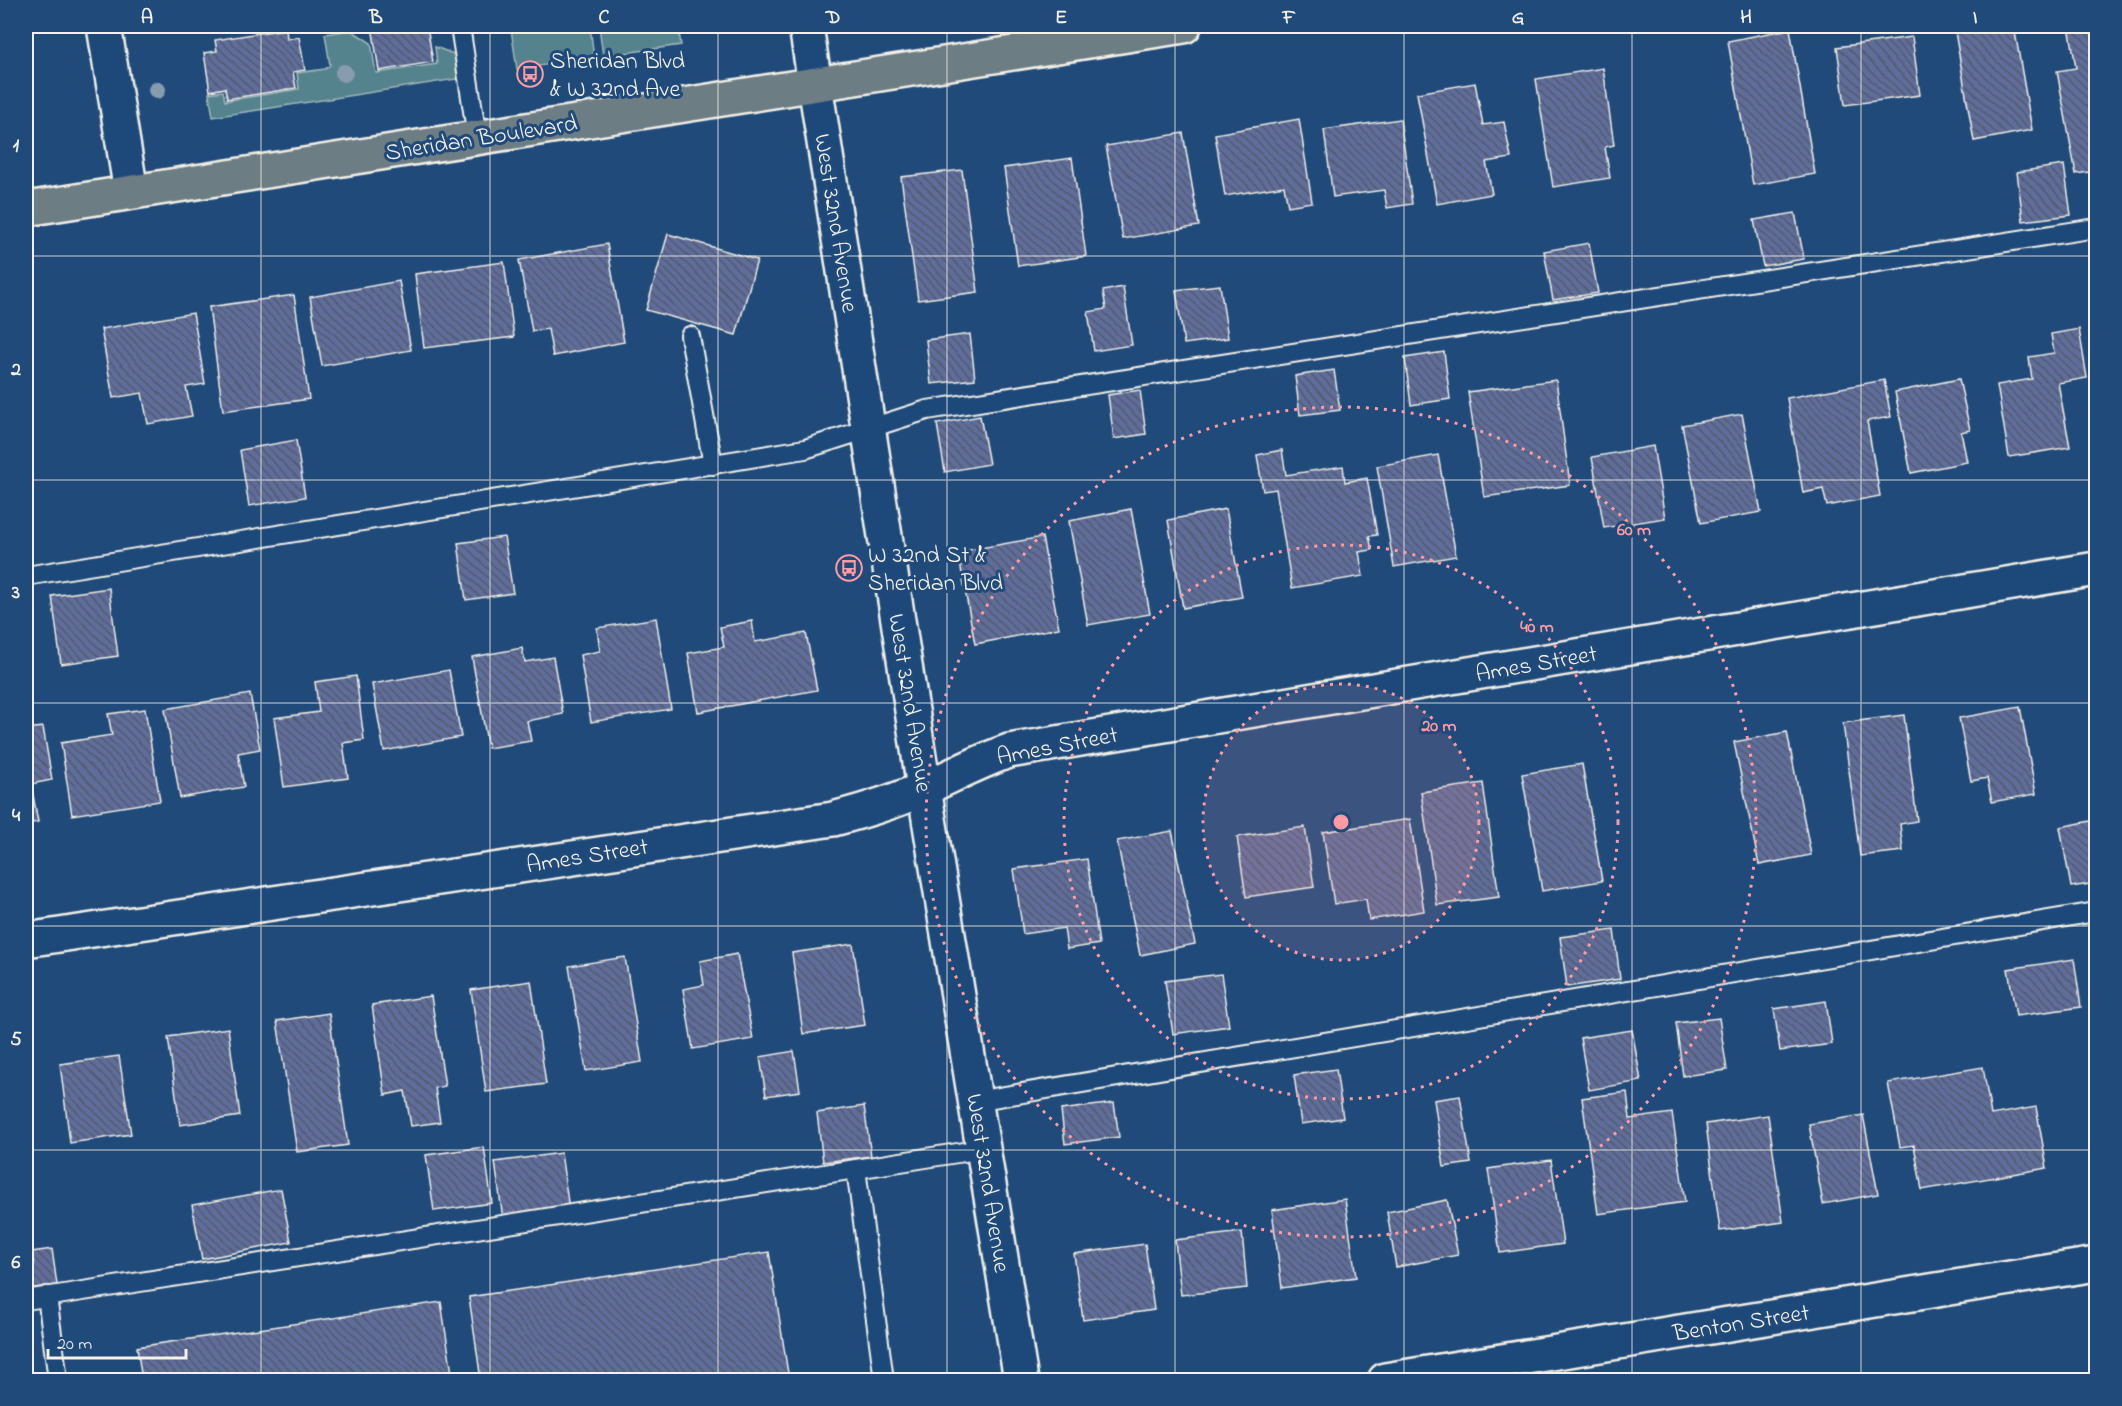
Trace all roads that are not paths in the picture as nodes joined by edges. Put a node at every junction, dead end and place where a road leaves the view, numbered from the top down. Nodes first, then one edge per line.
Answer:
1 (104, 26) edge
2 (460, 26) edge
3 (806, 26) edge
4 (1185, 26) edge
5 (815, 84) junction
6 (477, 137) junction
7 (131, 192) junction
8 (26, 209) edge
9 (2097, 228) edge
10 (690, 336) dead end
11 (870, 428) junction
12 (713, 465) junction
13 (2097, 569) edge
14 (26, 576) edge
15 (924, 789) junction
16 (2097, 912) edge
17 (26, 940) edge
18 (975, 1101) junction
19 (983, 1149) junction
20 (856, 1169) junction
21 (2097, 1264) edge
22 (47, 1296) junction
23 (26, 1300) edge
24 (58, 1380) edge
25 (884, 1380) edge
26 (1021, 1380) edge
27 (1386, 1380) edge

1 - 7 street
2 - 6 lane
3 - 5 street, West 32nd Avenue
4 - 5 main road, Sheridan Boulevard
5 - 6 main road, Sheridan Boulevard
5 - 11 street, West 32nd Avenue
6 - 7 main road, Sheridan Boulevard
7 - 8 main road, Sheridan Boulevard
9 - 11 lane
10 - 12 lane
11 - 12 lane
11 - 15 street, West 32nd Avenue
12 - 14 lane
13 - 15 street, Ames Street
15 - 17 street, Ames Street
15 - 18 street, West 32nd Avenue
16 - 18 lane
18 - 19 street, West 32nd Avenue
19 - 20 lane
19 - 26 street, West 32nd Avenue
20 - 22 lane
20 - 25 lane
21 - 27 street, Benton Street
22 - 23 lane
22 - 24 lane

